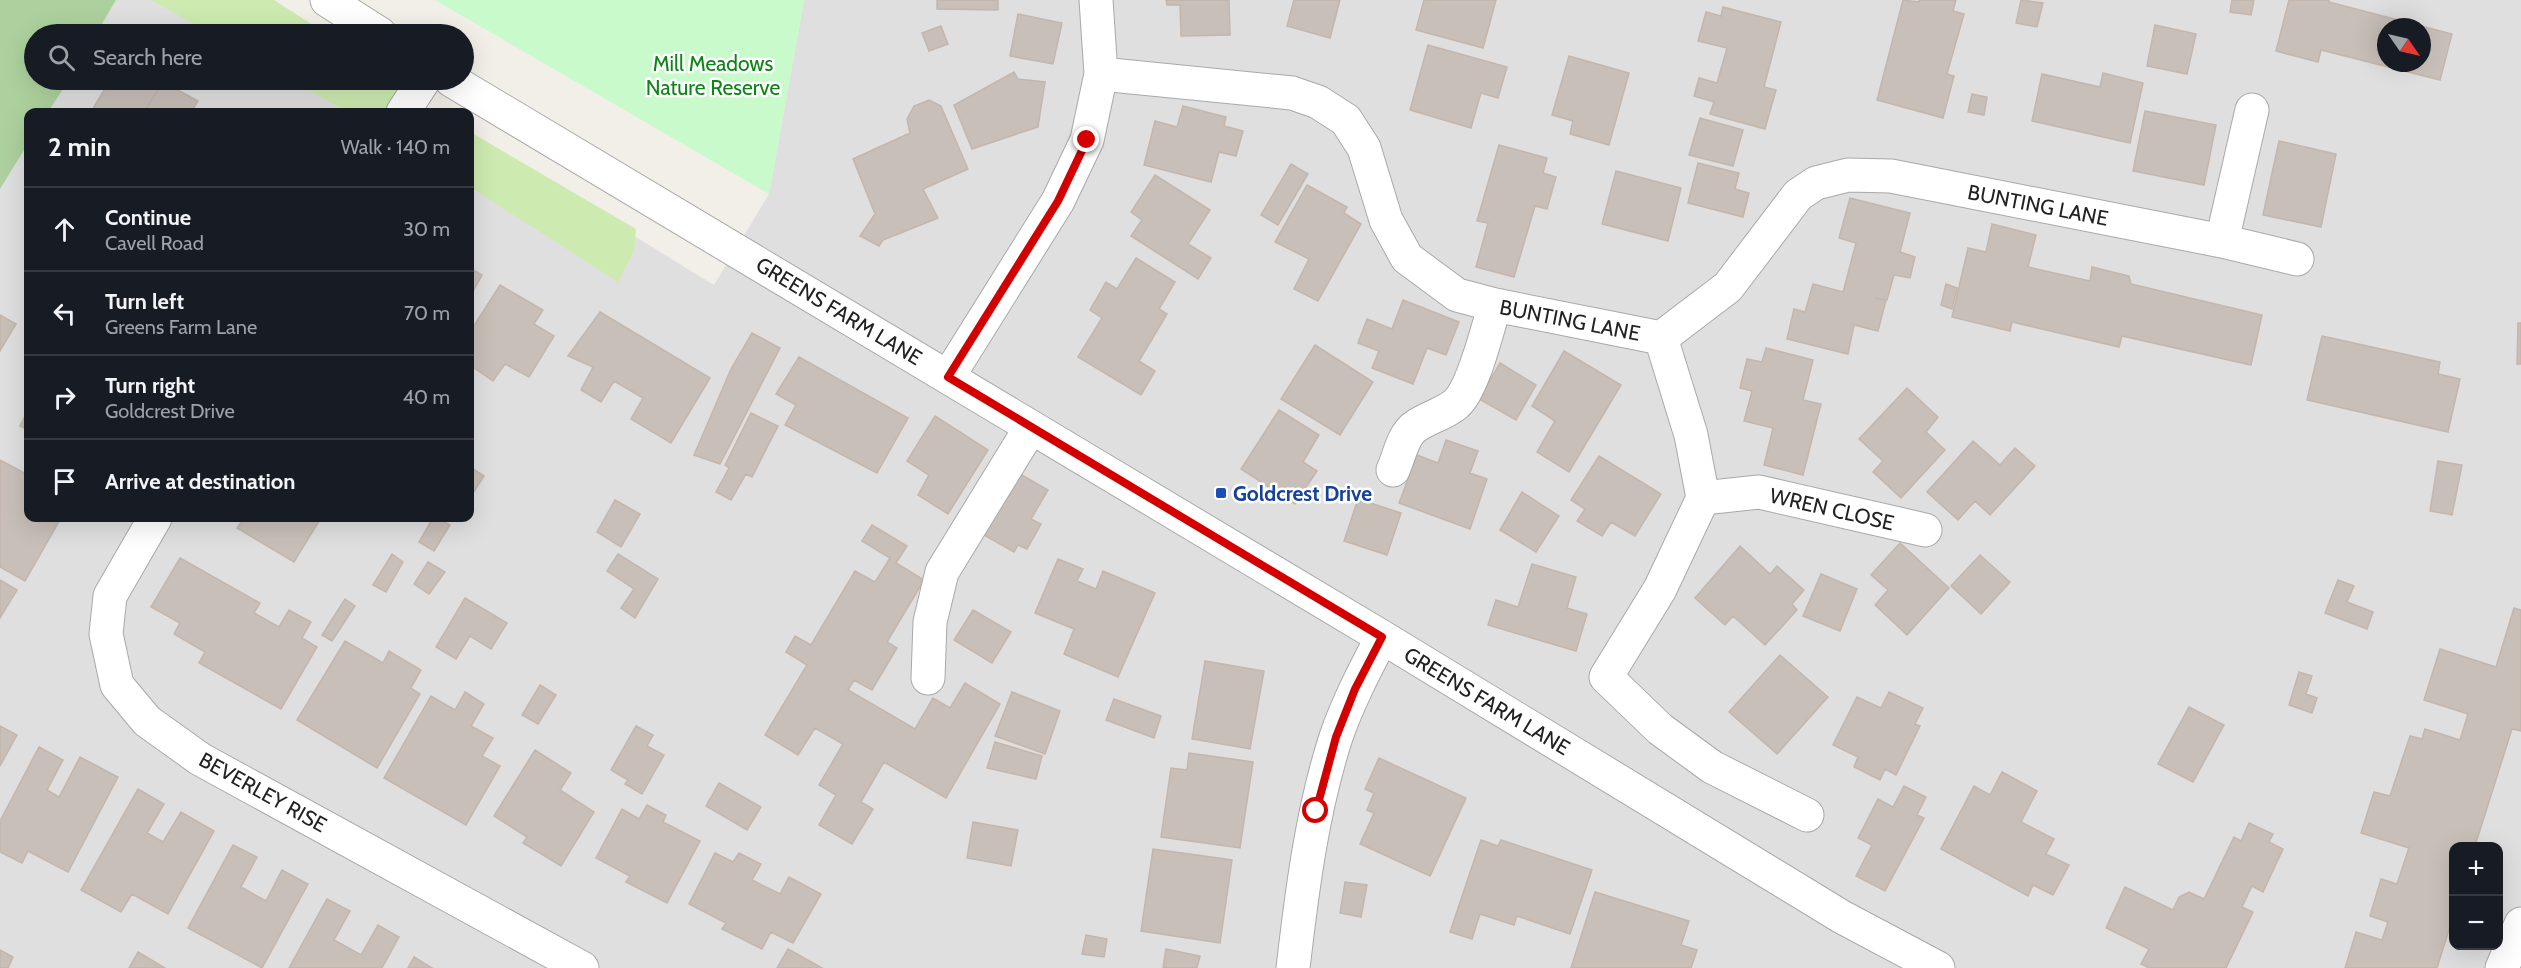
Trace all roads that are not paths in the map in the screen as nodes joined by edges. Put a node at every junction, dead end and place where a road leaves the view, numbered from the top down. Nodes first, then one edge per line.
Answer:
1 (327, 0) edge
2 (1096, 0) edge
3 (364, 24) edge
4 (1101, 74) junction
5 (417, 90) edge
6 (468, 90) edge
7 (406, 108) edge
8 (2252, 110) dead end
9 (2222, 241) junction
10 (2297, 259) dead end
11 (1495, 305) junction
12 (1661, 338) junction
13 (948, 377) junction
14 (1031, 427) junction
15 (1394, 470) dead end
16 (1703, 498) junction
17 (153, 522) edge
18 (1925, 530) dead end
19 (1382, 637) junction
20 (928, 678) dead end
21 (1807, 815) dead end
22 (2521, 924) edge
23 (582, 968) edge
24 (1293, 968) edge
25 (1938, 968) edge
26 (2502, 968) edge

1 - 3 street
2 - 4 street
4 - 11 street, BUNTING LANE
4 - 13 street
5 - 7 street
6 - 13 street, GREENS FARM LANE
8 - 9 street
9 - 10 street, BUNTING LANE
9 - 12 street, BUNTING LANE
11 - 12 street, BUNTING LANE
11 - 15 street
12 - 16 street
13 - 14 street, GREENS FARM LANE
14 - 19 street, GREENS FARM LANE
14 - 20 street
16 - 18 street, WREN CLOSE
16 - 21 street
17 - 23 street, BEVERLEY RISE
19 - 24 street
19 - 25 street, GREENS FARM LANE
22 - 26 street

